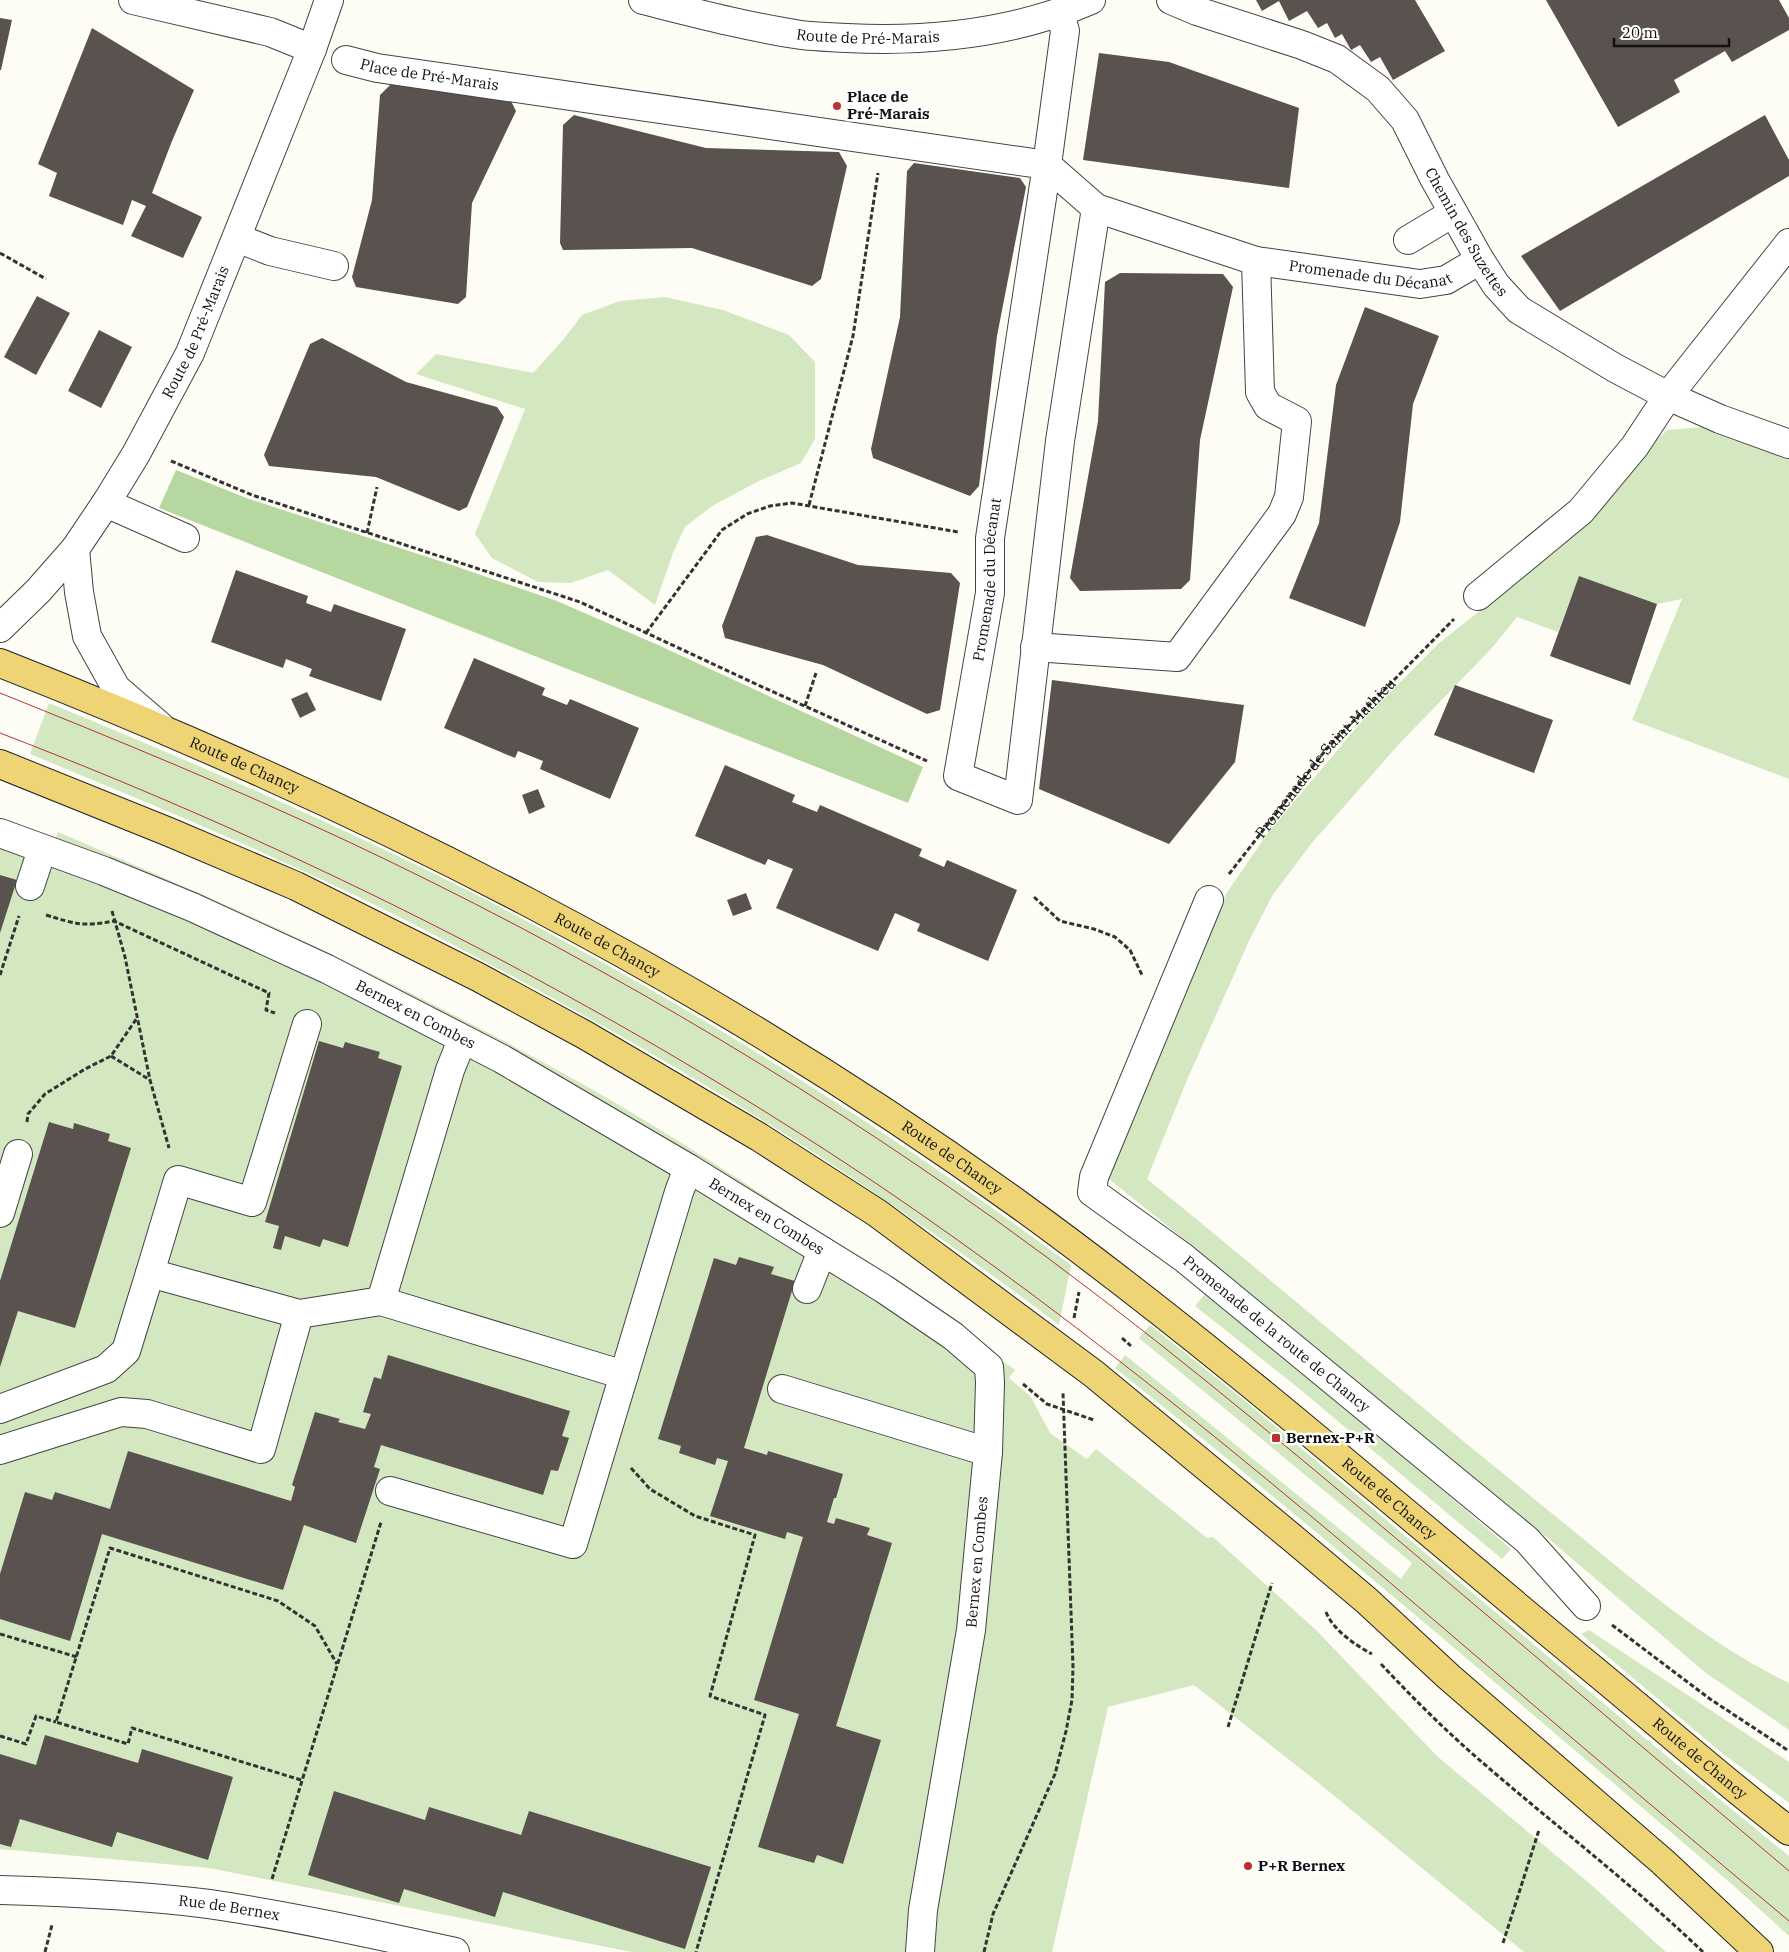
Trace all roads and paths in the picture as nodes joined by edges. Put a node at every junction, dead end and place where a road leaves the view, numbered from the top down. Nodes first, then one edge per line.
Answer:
1 (134, 0) edge
2 (329, 0) edge
3 (643, 0) edge
4 (1091, 0) edge
5 (1171, 0) edge
6 (1060, 12) junction
7 (312, 49) junction
8 (346, 60) dead end
9 (882, 141) junction
10 (1047, 165) junction
11 (1096, 208) junction
12 (1453, 212) junction
13 (237, 238) junction
14 (1408, 240) dead end
15 (1789, 243) edge
16 (0, 253) edge
17 (1480, 260) junction
18 (1256, 261) junction
19 (334, 266) dead end
20 (46, 279) dead end
21 (1668, 396) junction
22 (1789, 444) edge
23 (171, 461) dead end
24 (377, 487) dead end
25 (106, 503) junction
26 (809, 505) junction
27 (367, 533) junction
28 (185, 538) dead end
29 (990, 538) junction
30 (75, 549) junction
31 (1478, 596) joint
32 (0, 628) edge
33 (646, 633) junction
34 (1036, 647) junction
35 (0, 663) edge
36 (816, 673) dead end
37 (805, 706) junction
38 (168, 732) junction
39 (0, 764) edge
40 (958, 776) junction
41 (0, 833) edge
42 (42, 850) junction
43 (26, 897) joint
44 (1034, 897) dead end
45 (1209, 900) joint
46 (41, 914) dead end
47 (121, 940) dead end
48 (0, 975) edge
49 (1164, 1007) junction
50 (138, 1018) junction
51 (307, 1024) joint
52 (462, 1040) junction
53 (111, 1056) junction
54 (150, 1080) junction
55 (18, 1154) joint
56 (688, 1168) junction
57 (178, 1180) junction
58 (0, 1213) edge
59 (822, 1251) junction
60 (1086, 1255) junction
61 (150, 1272) junction
62 (807, 1289) dead end
63 (380, 1301) junction
64 (299, 1314) junction
65 (1122, 1338) dead end
66 (1131, 1346) dead end
67 (1067, 1352) junction
68 (624, 1375) junction
69 (782, 1389) dead end
70 (1032, 1392) dead end
71 (0, 1409) edge
72 (1065, 1412) junction
73 (1097, 1421) dead end
74 (604, 1440) junction
75 (0, 1450) edge
76 (988, 1452) junction
77 (390, 1491) joint
78 (1272, 1583) dead end
79 (1323, 1605) dead end
80 (1586, 1606) joint
81 (0, 1634) edge
82 (1374, 1656) dead end
83 (77, 1657) junction
84 (1380, 1662) dead end
85 (337, 1664) junction
86 (56, 1722) junction
87 (1228, 1727) dead end
88 (0, 1736) edge
89 (1789, 1751) edge
90 (301, 1780) junction
91 (1539, 1830) dead end
92 (1789, 1831) edge
93 (271, 1882) dead end
94 (0, 1890) edge
95 (54, 1919) dead end
96 (364, 1942) edge
97 (1503, 1944) dead end
98 (46, 1952) edge
99 (455, 1952) edge
100 (696, 1952) edge
101 (920, 1952) edge
102 (984, 1952) edge
103 (1703, 1952) edge
104 (1759, 1952) edge

1 - 7 street
2 - 7 street, Route de Pré-Marais
3 - 6 street, Route de Pré-Marais
4 - 6 street, Route de Pré-Marais
5 - 12 street, Chemin des Suzettes
6 - 10 street, Promenade du Décanat
7 - 13 street, Route de Pré-Marais
8 - 9 street, Place de Pré-Marais
9 - 10 street, Place de Pré-Marais
9 - 26 path
10 - 11 street, Promenade du Décanat
10 - 29 street, Promenade du Décanat
11 - 18 street, Promenade du Décanat
11 - 34 street
12 - 14 street
12 - 17 street, Chemin des Suzettes
13 - 19 street
13 - 25 street, Route de Pré-Marais
15 - 21 street
16 - 20 path
17 - 18 street, Promenade du Décanat
17 - 21 street, Chemin des Suzettes
18 - 34 street
21 - 22 street, Chemin des Suzettes
21 - 31 street
23 - 27 path
24 - 27 path
25 - 28 street
25 - 30 street, Route de Pré-Marais
26 - 29 path
26 - 33 path
27 - 33 path
29 - 40 street, Promenade du Décanat
30 - 32 street, Route de Pré-Marais
30 - 38 street
31 - 45 path, Promenade de Saint-Mathieu
33 - 37 path
34 - 40 street
35 - 38 main road, Route de Chancy
36 - 37 path
37 - 40 path
38 - 60 main road, Route de Chancy
39 - 67 main road
41 - 42 street, Bernex en Combes
42 - 43 street
42 - 52 street, Bernex en Combes
43 - 48 path
44 - 49 path
45 - 49 street
46 - 51 path
47 - 50 path
49 - 80 street, Promenade de la route de Chancy
50 - 53 path
50 - 54 path
51 - 57 street
52 - 56 street, Bernex en Combes
52 - 63 street
53 - 54 path
53 - 55 path
54 - 57 path
55 - 58 street
56 - 59 street, Bernex en Combes
56 - 68 street
57 - 61 street
59 - 62 street
59 - 76 street, Bernex en Combes
60 - 67 path
60 - 92 main road, Route de Chancy
61 - 64 street
61 - 71 street
63 - 64 street
63 - 68 street
64 - 75 street
65 - 66 path
67 - 72 path
67 - 104 main road
68 - 74 street
69 - 76 street
70 - 72 path
72 - 73 path
72 - 102 path
74 - 77 street
74 - 100 path
76 - 101 street, Bernex en Combes
77 - 85 path
78 - 87 path
79 - 82 path
80 - 89 path
81 - 83 path
83 - 85 path
83 - 86 path
84 - 103 path
85 - 90 path
86 - 88 path
86 - 90 path
90 - 93 path
91 - 97 path
94 - 96 street, Rue de Bernex
95 - 98 path
96 - 99 street, Rue de Bernex

